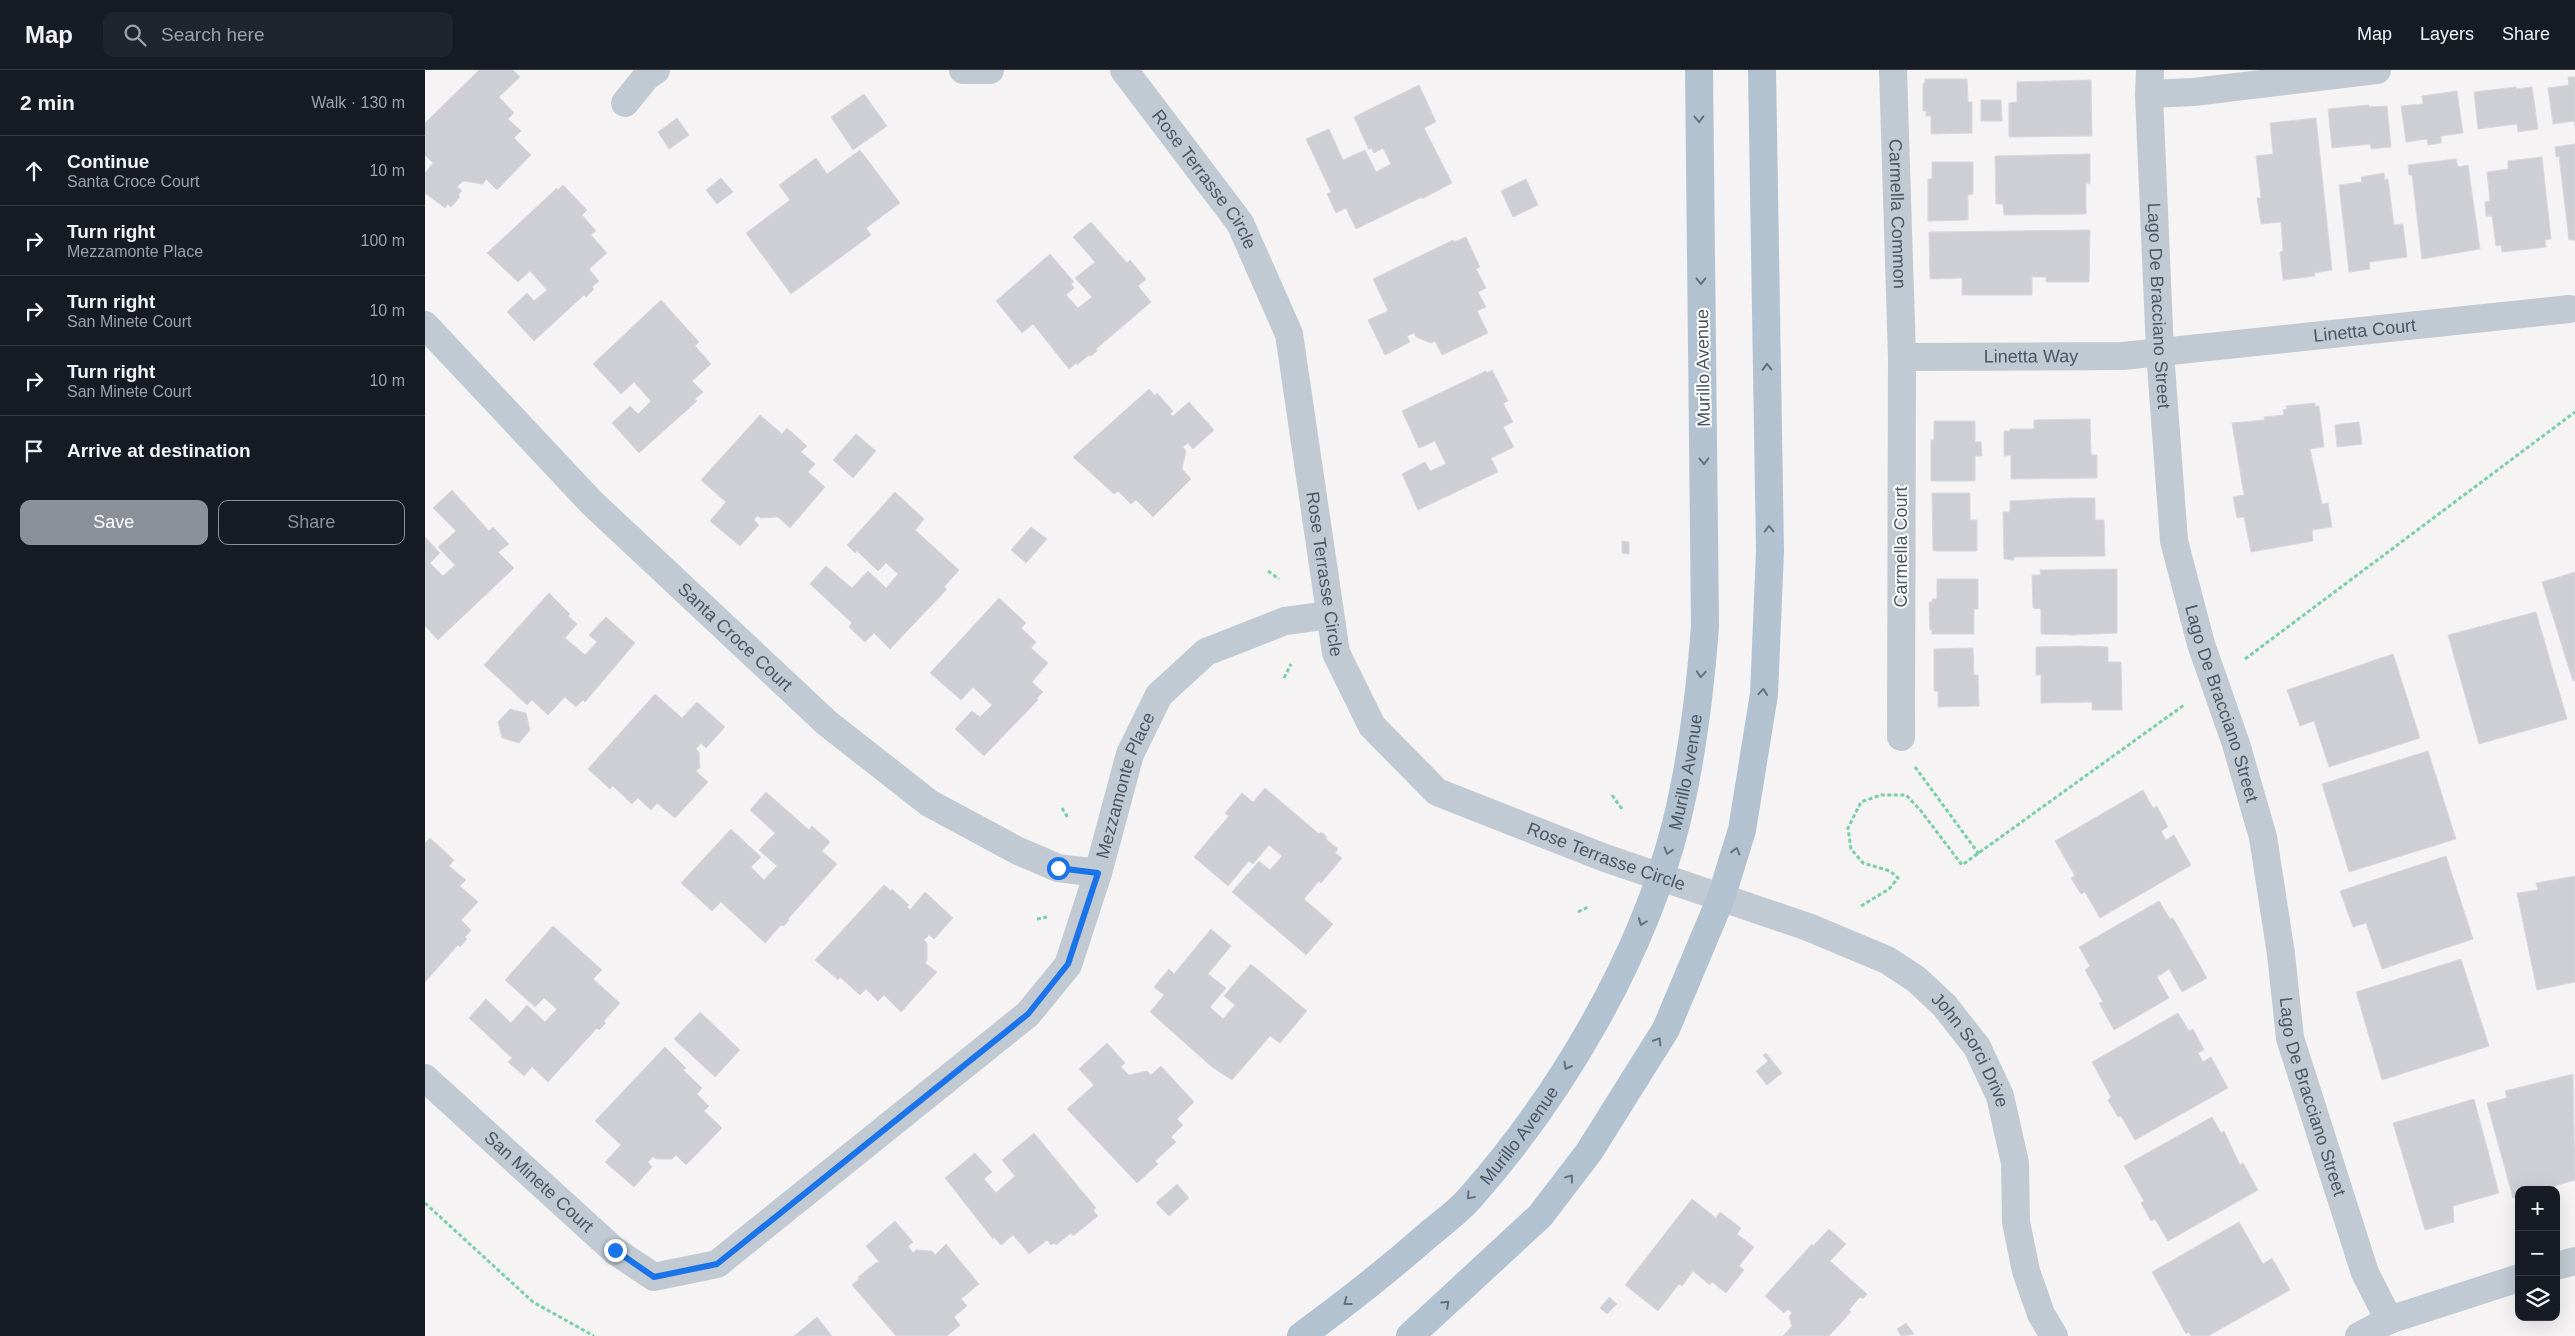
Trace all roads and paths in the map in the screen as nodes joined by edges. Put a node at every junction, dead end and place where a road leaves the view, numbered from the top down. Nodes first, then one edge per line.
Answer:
1 (656, 70) edge
2 (963, 70) edge
3 (991, 70) edge
4 (1124, 70) edge
5 (1699, 70) edge
6 (1762, 70) edge
7 (1893, 70) edge
8 (2377, 70) edge
9 (2149, 82) edge
10 (625, 103) dead end
11 (2569, 309) dead end
12 (425, 325) edge
13 (2160, 352) junction
14 (1902, 357) junction
15 (2575, 412) edge
16 (1268, 571) dead end
17 (1279, 579) dead end
18 (1330, 616) junction
19 (2245, 659) dead end
20 (1291, 664) dead end
21 (1284, 678) dead end
22 (2184, 705) dead end
23 (1901, 737) joint
24 (1612, 795) dead end
25 (1062, 808) dead end
26 (1621, 809) dead end
27 (1068, 818) dead end
28 (1979, 854) junction
29 (1098, 873) junction
30 (1660, 877) junction
31 (1721, 898) junction
32 (1861, 906) dead end
33 (1588, 907) dead end
34 (1578, 912) dead end
35 (1047, 917) dead end
36 (1037, 919) dead end
37 (425, 1078) edge
38 (425, 1203) edge
39 (2575, 1261) edge
40 (717, 1264) joint
41 (2560, 1265) edge
42 (2515, 1279) edge
43 (2389, 1320) junction
44 (594, 1336) edge
45 (1301, 1336) edge
46 (1410, 1336) edge
47 (2054, 1336) edge
48 (2359, 1336) edge

1 - 10 street
2 - 3 street
4 - 18 street, Rose Terrasse Circle
5 -> 30 main road, Murillo Avenue
31 -> 6 main road
7 - 14 street, Carmella Common
8 - 9 street
9 - 13 street, Lago De Bracciano Street
11 - 13 street, Linetta Court
12 - 29 street, Santa Croce Court
13 - 14 street, Linetta Way
13 - 43 street, Lago De Bracciano Street
14 - 23 street, Carmella Court
15 - 19 path
16 - 17 path
18 - 29 street, Mezzamonte Place
18 - 30 street, Rose Terrasse Circle
20 - 21 path
22 - 28 path
23 - 28 path
24 - 26 path
25 - 27 path
28 - 32 path
29 - 40 street, Mezzamonte Place
30 - 31 street, Rose Terrasse Circle
30 -> 45 main road, Murillo Avenue
46 -> 31 main road
31 - 47 street, John Sorci Drive
33 - 34 path
35 - 36 path
37 - 40 street, San Minete Court
38 - 44 path
39 - 41 street
42 - 43 street
43 - 48 street

